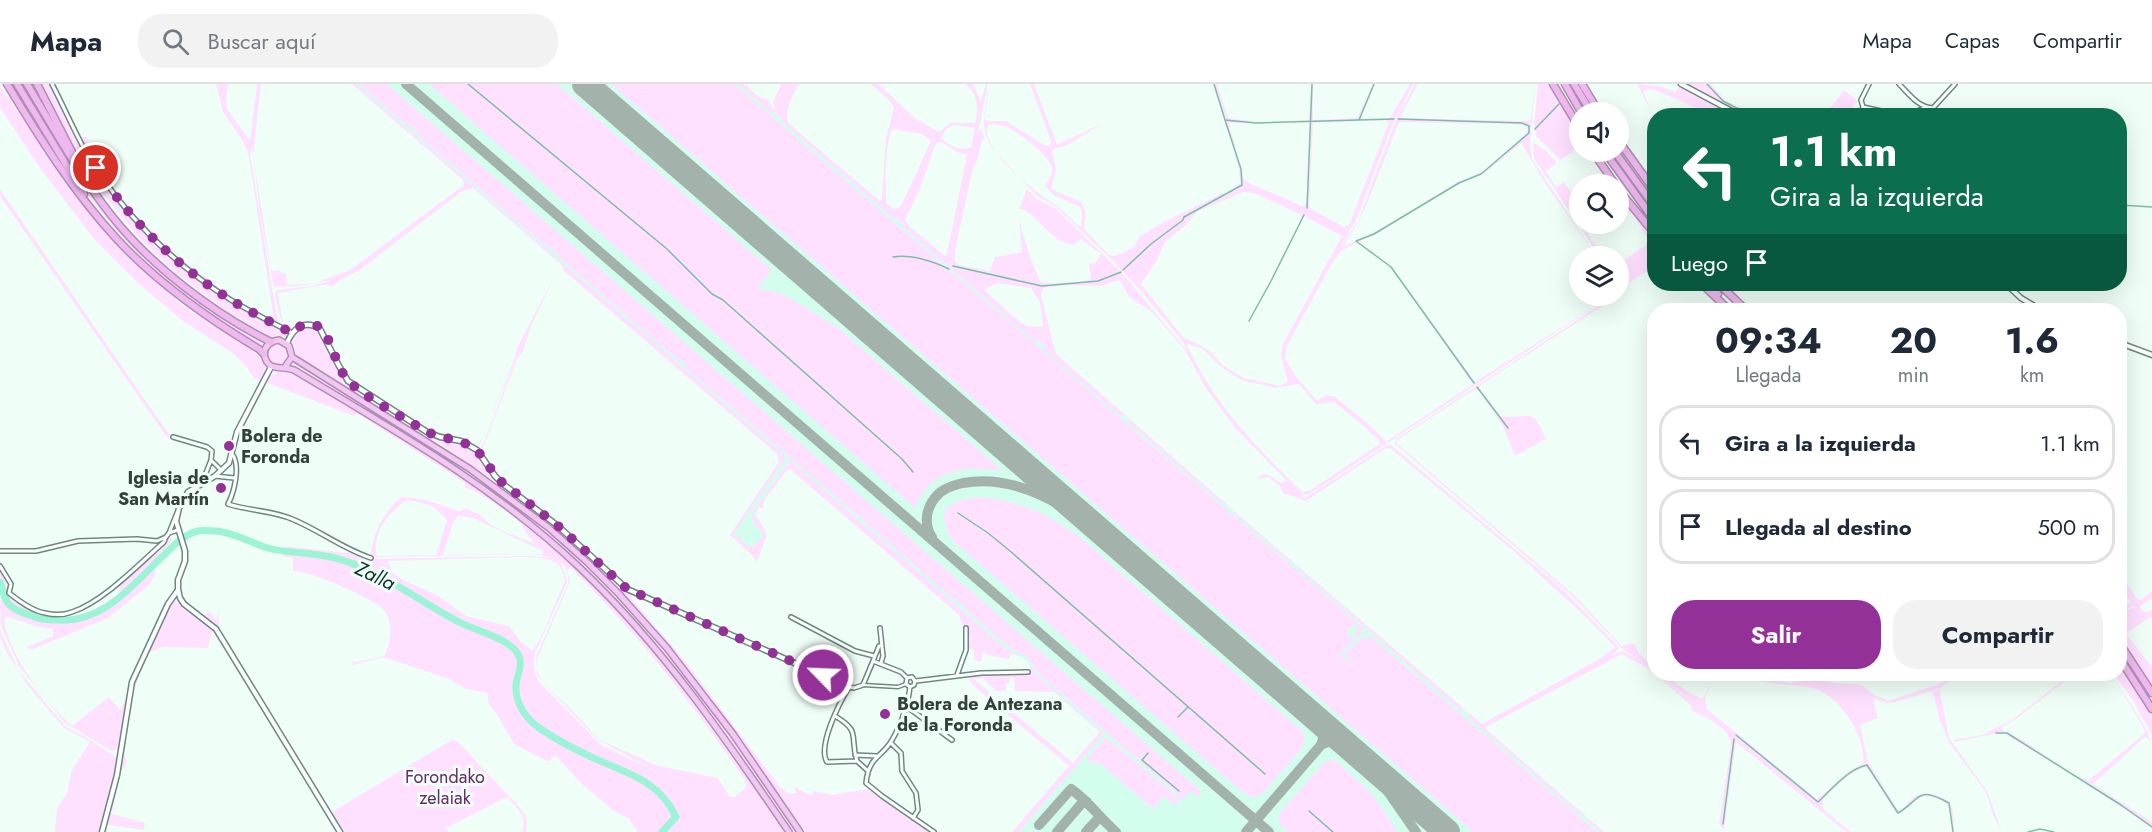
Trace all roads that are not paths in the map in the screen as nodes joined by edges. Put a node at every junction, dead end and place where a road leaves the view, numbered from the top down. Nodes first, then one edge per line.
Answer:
1 (5, 84) edge
2 (17, 84) edge
3 (27, 84) edge
4 (37, 84) edge
5 (52, 84) edge
6 (1553, 84) edge
7 (1565, 84) edge
8 (1574, 84) edge
9 (1582, 84) edge
10 (1681, 84) edge
11 (1869, 84) edge
12 (1899, 84) edge
13 (1954, 84) edge
14 (1575, 102) edge
15 (1585, 102) edge
16 (1593, 102) edge
17 (1863, 107) joint
18 (1926, 107) joint
19 (1726, 108) edge
20 (1868, 108) edge
21 (1933, 108) joint
22 (1569, 111) edge
23 (1629, 155) edge
24 (1612, 162) edge
25 (1623, 162) edge
26 (1647, 180) edge
27 (87, 181) junction
28 (1647, 196) edge
29 (1629, 202) edge
30 (1647, 210) edge
31 (1647, 224) edge
32 (138, 259) junction
33 (1709, 291) edge
34 (1715, 291) edge
35 (1728, 291) edge
36 (2014, 291) edge
37 (1722, 303) edge
38 (1727, 303) edge
39 (1738, 303) edge
40 (2029, 303) edge
41 (292, 333) junction
42 (271, 342) junction
43 (286, 343) junction
44 (2127, 346) edge
45 (264, 354) junction
46 (2152, 355) edge
47 (292, 357) junction
48 (271, 367) junction
49 (285, 367) junction
50 (173, 437) dead end
51 (232, 453) junction
52 (211, 460) junction
53 (221, 470) junction
54 (215, 476) junction
55 (234, 478) junction
56 (202, 483) junction
57 (177, 513) junction
58 (178, 532) junction
59 (169, 533) junction
60 (166, 537) junction
61 (0, 551) edge
62 (371, 558) dead end
63 (0, 566) edge
64 (178, 589) junction
65 (790, 617) dead end
66 (880, 628) dead end
67 (966, 628) dead end
68 (880, 645) junction
69 (2127, 655) edge
70 (874, 656) junction
71 (873, 661) junction
72 (881, 663) junction
73 (2127, 670) edge
74 (1028, 672) dead end
75 (957, 675) junction
76 (907, 678) junction
77 (915, 681) junction
78 (863, 685) junction
79 (908, 686) junction
80 (849, 687) junction
81 (2152, 693) edge
82 (906, 706) junction
83 (2152, 709) edge
84 (835, 716) junction
85 (952, 740) dead end
86 (891, 743) junction
87 (855, 755) junction
88 (877, 756) junction
89 (857, 761) junction
90 (868, 771) junction
91 (913, 818) junction
92 (102, 832) edge
93 (340, 832) edge
94 (789, 832) edge
95 (800, 832) edge
96 (933, 832) edge

1 - 32 highway
2 - 32 highway
3 - 27 highway
4 - 27 highway
5 - 41 street
6 - 22 highway
7 - 14 highway
8 - 15 highway
9 - 16 highway
10 - 19 street
11 - 17 street
12 - 18 street
13 - 21 street
17 - 20 street
18 - 21 street
23 - 26 highway
24 - 30 highway
25 - 28 highway
27 - 42 highway
29 - 31 highway
32 - 45 highway
33 - 37 highway
34 - 38 highway
35 - 39 highway
36 - 40 street
41 - 43 street
41 - 80 street
42 - 43 highway
42 - 45 highway
43 - 47 highway
44 - 46 street
45 - 48 highway
47 - 49 highway
47 - 95 highway
48 - 49 highway
48 - 51 street
49 - 94 highway
50 - 52 street
51 - 53 street
51 - 55 street
52 - 53 street
52 - 56 street
53 - 54 street
54 - 55 street
54 - 56 street
55 - 62 street
56 - 57 street
57 - 58 street
57 - 59 street
58 - 59 street
58 - 64 street
59 - 60 street
60 - 61 street
60 - 63 street
64 - 92 street
64 - 93 street
65 - 70 street
66 - 68 street
67 - 75 street
68 - 70 street
68 - 72 street
69 - 81 highway
70 - 71 street
71 - 72 street
71 - 78 street
72 - 76 street
73 - 83 highway
74 - 75 street
75 - 77 street
76 - 77 street
76 - 79 street
77 - 79 street
78 - 79 street
78 - 80 street
79 - 82 street
80 - 84 street
82 - 85 street
82 - 86 street
84 - 87 street
84 - 89 street
86 - 88 street
86 - 91 street
87 - 88 street
87 - 89 street
88 - 90 street
89 - 90 street
90 - 91 street
91 - 96 street

